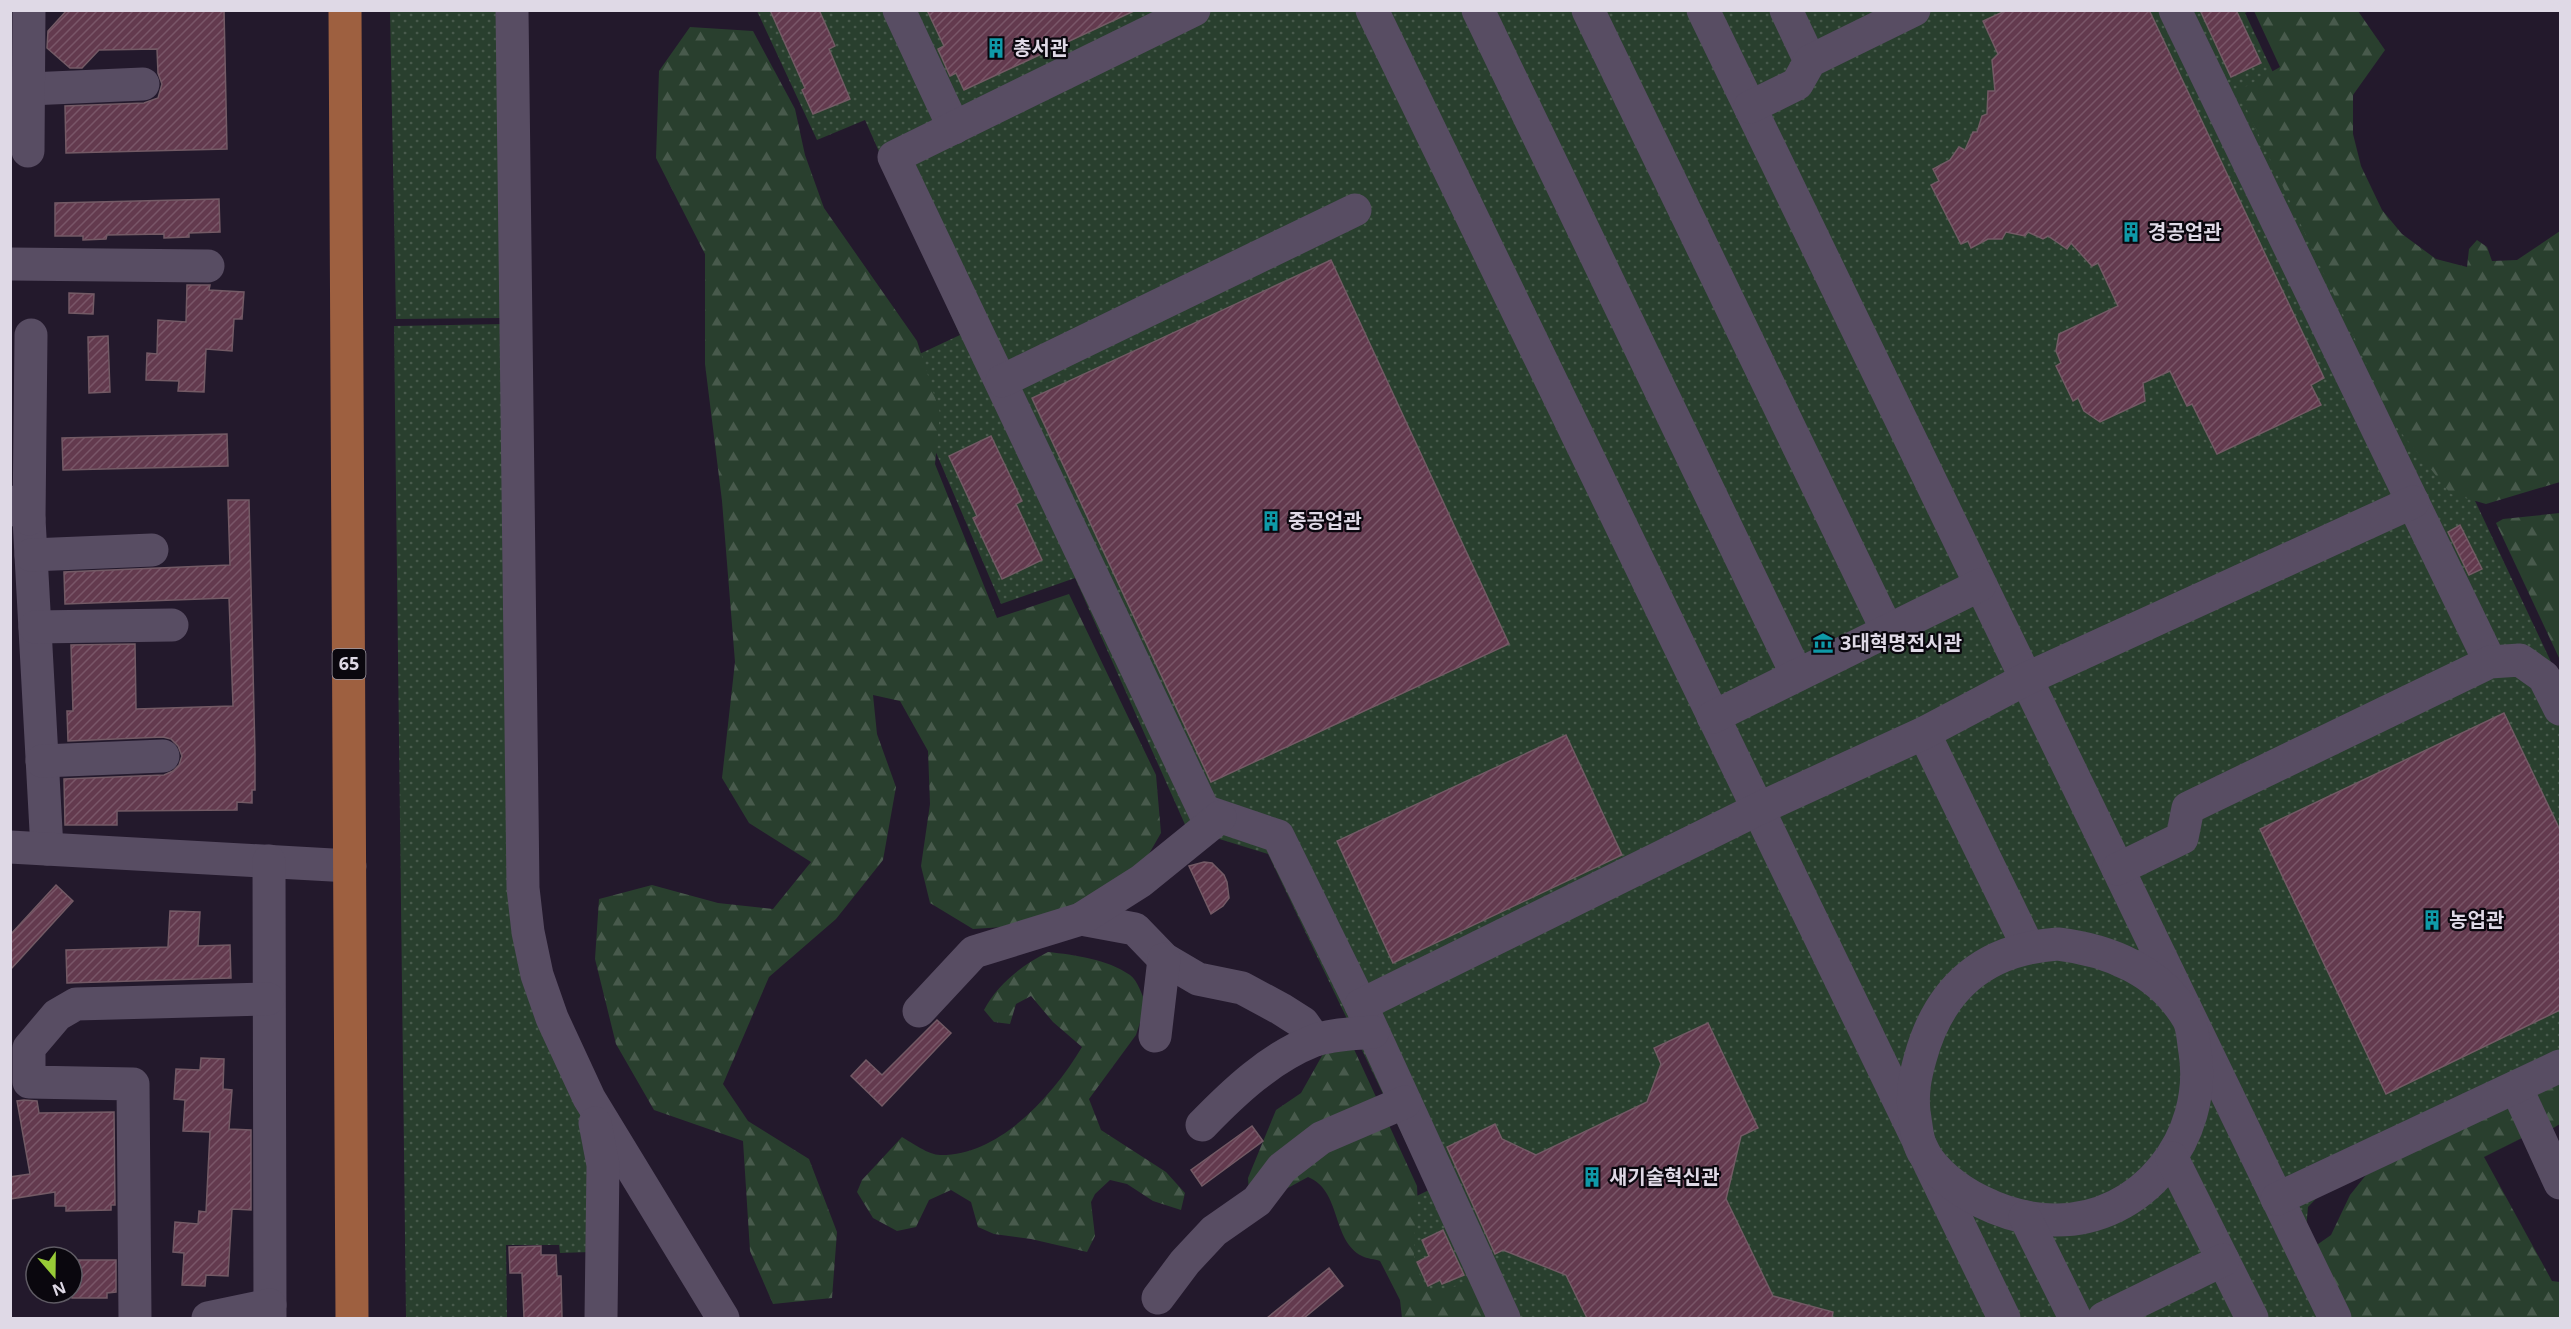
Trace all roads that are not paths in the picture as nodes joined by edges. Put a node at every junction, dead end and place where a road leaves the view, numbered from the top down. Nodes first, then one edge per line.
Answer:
1 (29, 10) edge
2 (345, 10) edge
3 (512, 10) edge
4 (899, 10) edge
5 (1194, 10) edge
6 (1372, 10) edge
7 (1478, 10) edge
8 (1588, 10) edge
9 (1703, 10) edge
10 (1786, 10) edge
11 (2175, 10) edge
12 (1914, 11) edge
13 (1810, 61) junction
14 (143, 84) dead end
15 (28, 89) junction
16 (1750, 107) junction
17 (954, 128) junction
18 (28, 151) dead end
19 (1355, 210) dead end
20 (10, 264) edge
21 (208, 266) dead end
22 (31, 334) dead end
23 (1002, 381) junction
24 (2413, 502) junction
25 (20, 510) edge
26 (152, 550) dead end
27 (31, 555) junction
28 (1980, 585) junction
29 (172, 625) dead end
30 (35, 627) junction
31 (1887, 630) junction
32 (2490, 662) junction
33 (1797, 675) junction
34 (2026, 679) junction
35 (2560, 710) edge
36 (1713, 717) junction
37 (1924, 733) junction
38 (163, 756) dead end
39 (42, 761) junction
40 (1758, 809) junction
41 (1220, 817) junction
42 (10, 847) edge
43 (47, 849) junction
44 (269, 861) junction
45 (350, 866) junction
46 (2118, 869) junction
47 (1081, 919) junction
48 (2028, 947) junction
49 (1164, 959) junction
50 (268, 999) junction
51 (919, 1011) dead end
52 (1367, 1018) junction
53 (2189, 1018) junction
54 (1155, 1036) dead end
55 (1315, 1040) junction
56 (17, 1047) edge
57 (2560, 1066) edge
58 (2516, 1088) junction
59 (589, 1098) junction
60 (1405, 1102) junction
61 (1202, 1125) dead end
62 (1922, 1150) junction
63 (2172, 1158) junction
64 (2560, 1183) edge
65 (2277, 1199) junction
66 (2025, 1217) junction
67 (2223, 1260) junction
68 (1158, 1298) dead end
69 (270, 1312) edge
70 (135, 1318) edge
71 (208, 1318) edge
72 (352, 1318) edge
73 (601, 1318) edge
74 (723, 1318) edge
75 (1504, 1318) edge
76 (2004, 1318) edge
77 (2075, 1318) edge
78 (2104, 1318) edge
79 (2252, 1318) edge
80 (2335, 1318) edge

1 - 15 street
2 - 45 main road, 65
3 - 59 street
4 - 17 street
5 - 17 street
6 - 36 street
7 - 33 street
8 - 31 street
9 - 16 street
10 - 13 street
11 - 24 street
12 - 13 street
13 - 16 street
14 - 15 street
15 - 18 street
16 - 28 street
17 - 23 street
19 - 23 street
20 - 21 street
22 - 25 street
23 - 41 street
24 - 32 street
24 - 34 street
25 - 27 street
26 - 27 street
27 - 30 street
28 - 31 street
28 - 34 street
29 - 30 street
30 - 39 street
31 - 33 street
32 - 35 street
32 - 46 street
33 - 36 street
34 - 37 street
34 - 46 street
36 - 40 street
37 - 40 street
37 - 48 street
38 - 39 street
39 - 43 street
40 - 52 street
40 - 62 street
41 - 47 street
41 - 52 street
42 - 43 street
43 - 44 street
44 - 45 street
44 - 50 street
45 - 72 main road, 65
46 - 53 street
47 - 49 street
47 - 51 street
48 - 53 street
48 - 62 street
49 - 54 street
49 - 55 street
50 - 56 street
50 - 69 street
52 - 55 street
52 - 60 street
53 - 63 street
53 - 65 street
55 - 61 street
56 - 70 street
57 - 58 street
58 - 64 street
58 - 65 street
59 - 73 street
59 - 74 street
60 - 68 street
60 - 75 street
62 - 66 street
62 - 76 street
63 - 66 street
63 - 67 street
65 - 80 street
66 - 77 street
67 - 78 street
67 - 79 street
69 - 71 street

